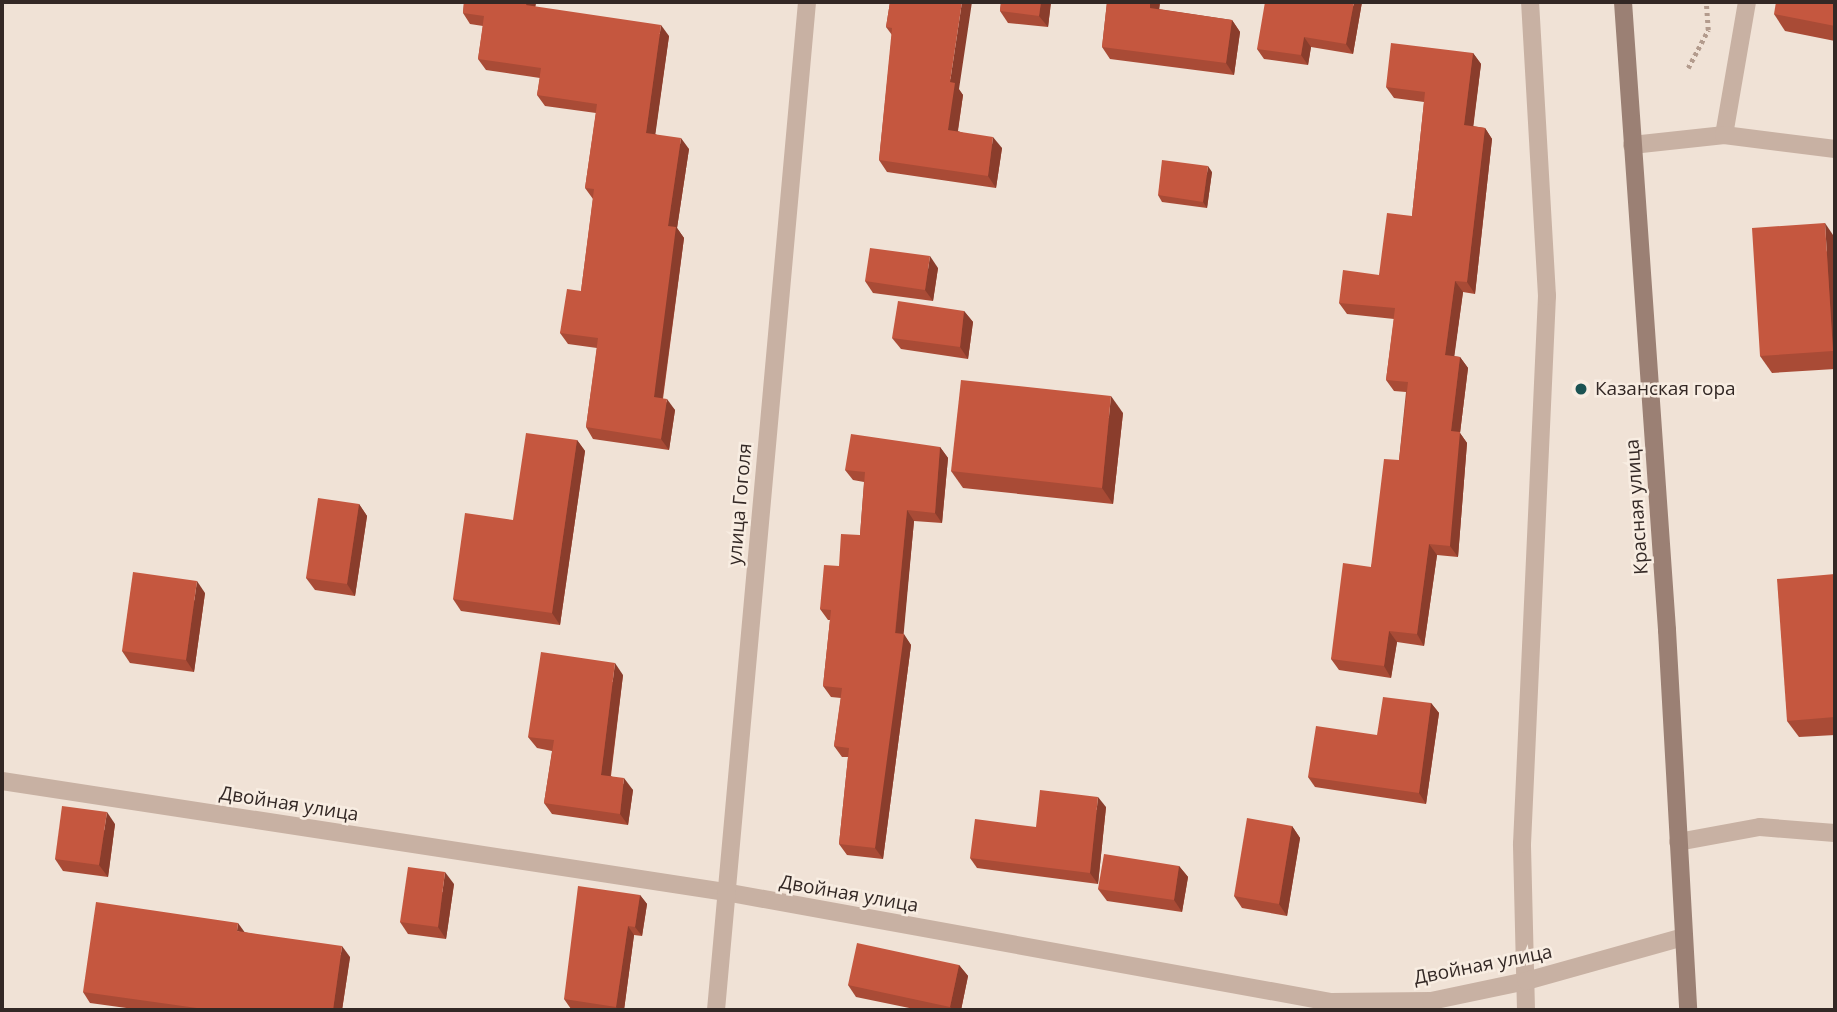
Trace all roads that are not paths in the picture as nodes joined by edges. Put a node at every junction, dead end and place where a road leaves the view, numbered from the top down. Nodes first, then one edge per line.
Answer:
1 (807, 2) edge
2 (1530, 2) edge
3 (1623, 2) edge
4 (1747, 2) edge
5 (1724, 135) junction
6 (1632, 145) junction
7 (1835, 149) edge
8 (2, 781) edge
9 (1835, 833) edge
10 (1678, 842) junction
11 (725, 892) junction
12 (1684, 937) junction
13 (1526, 981) junction
14 (716, 1010) edge
15 (1526, 1010) edge
16 (1688, 1010) edge

1 - 11 street, улица Гоголя
2 - 13 street
3 - 6 main road, Красная улица
4 - 5 street
5 - 6 street
5 - 7 street
6 - 10 main road, Красная улица
8 - 11 street, Двойная улица
9 - 10 street
10 - 12 main road, Красная улица
11 - 13 street, Двойная улица
11 - 14 street, улица Гоголя
12 - 13 street, Двойная улица
12 - 16 main road, Красная улица
13 - 15 street

